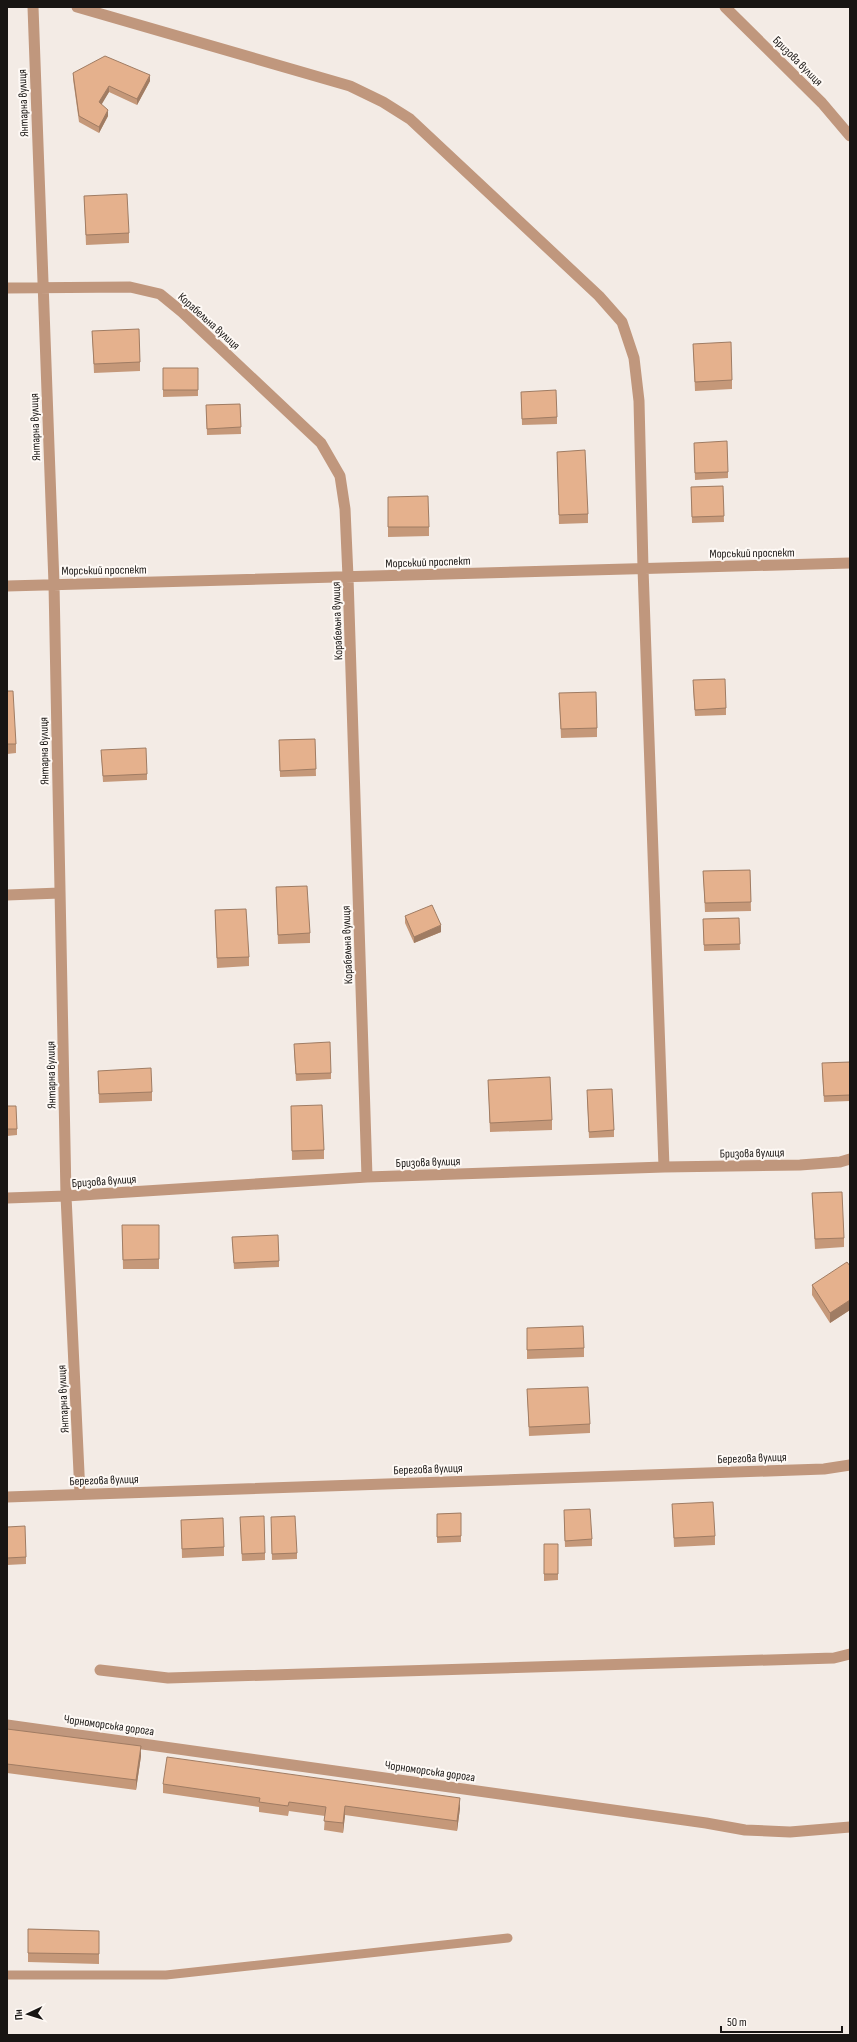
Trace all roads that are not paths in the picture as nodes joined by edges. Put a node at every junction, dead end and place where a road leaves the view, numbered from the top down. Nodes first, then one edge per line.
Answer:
1 (33, 7) edge
2 (77, 7) edge
3 (725, 7) edge
4 (850, 136) edge
5 (43, 286) junction
6 (7, 288) edge
7 (850, 563) edge
8 (643, 568) junction
9 (348, 577) junction
10 (54, 584) junction
11 (7, 586) edge
12 (60, 893) junction
13 (7, 895) edge
14 (850, 1159) edge
15 (664, 1167) junction
16 (367, 1177) junction
17 (66, 1196) junction
18 (7, 1198) edge
19 (850, 1466) edge
20 (80, 1494) junction
21 (7, 1497) edge
22 (850, 1654) edge
23 (100, 1670) dead end
24 (7, 1725) edge
25 (850, 1827) edge
26 (508, 1938) dead end
27 (7, 1975) edge

1 - 5 street, Янтарна вулиця
2 - 8 street
3 - 4 street, Бризова вулиця
5 - 6 street, Корабельна вулиця
5 - 9 street, Корабельна вулиця
5 - 10 street, Янтарна вулиця
7 - 8 street, Морський проспект
8 - 9 street, Морський проспект
8 - 15 street
9 - 10 street, Морський проспект
9 - 16 street, Корабельна вулиця
10 - 11 street, Морський проспект
10 - 12 street, Янтарна вулиця
12 - 13 street
12 - 17 street, Янтарна вулиця
14 - 15 street, Бризова вулиця
15 - 16 street, Бризова вулиця
16 - 17 street, Бризова вулиця
17 - 18 street, Бризова вулиця
17 - 20 street, Янтарна вулиця
19 - 20 street, Берегова вулиця
20 - 21 street, Берегова вулиця
22 - 23 street
24 - 25 street, Чорноморська дорога
26 - 27 lane

